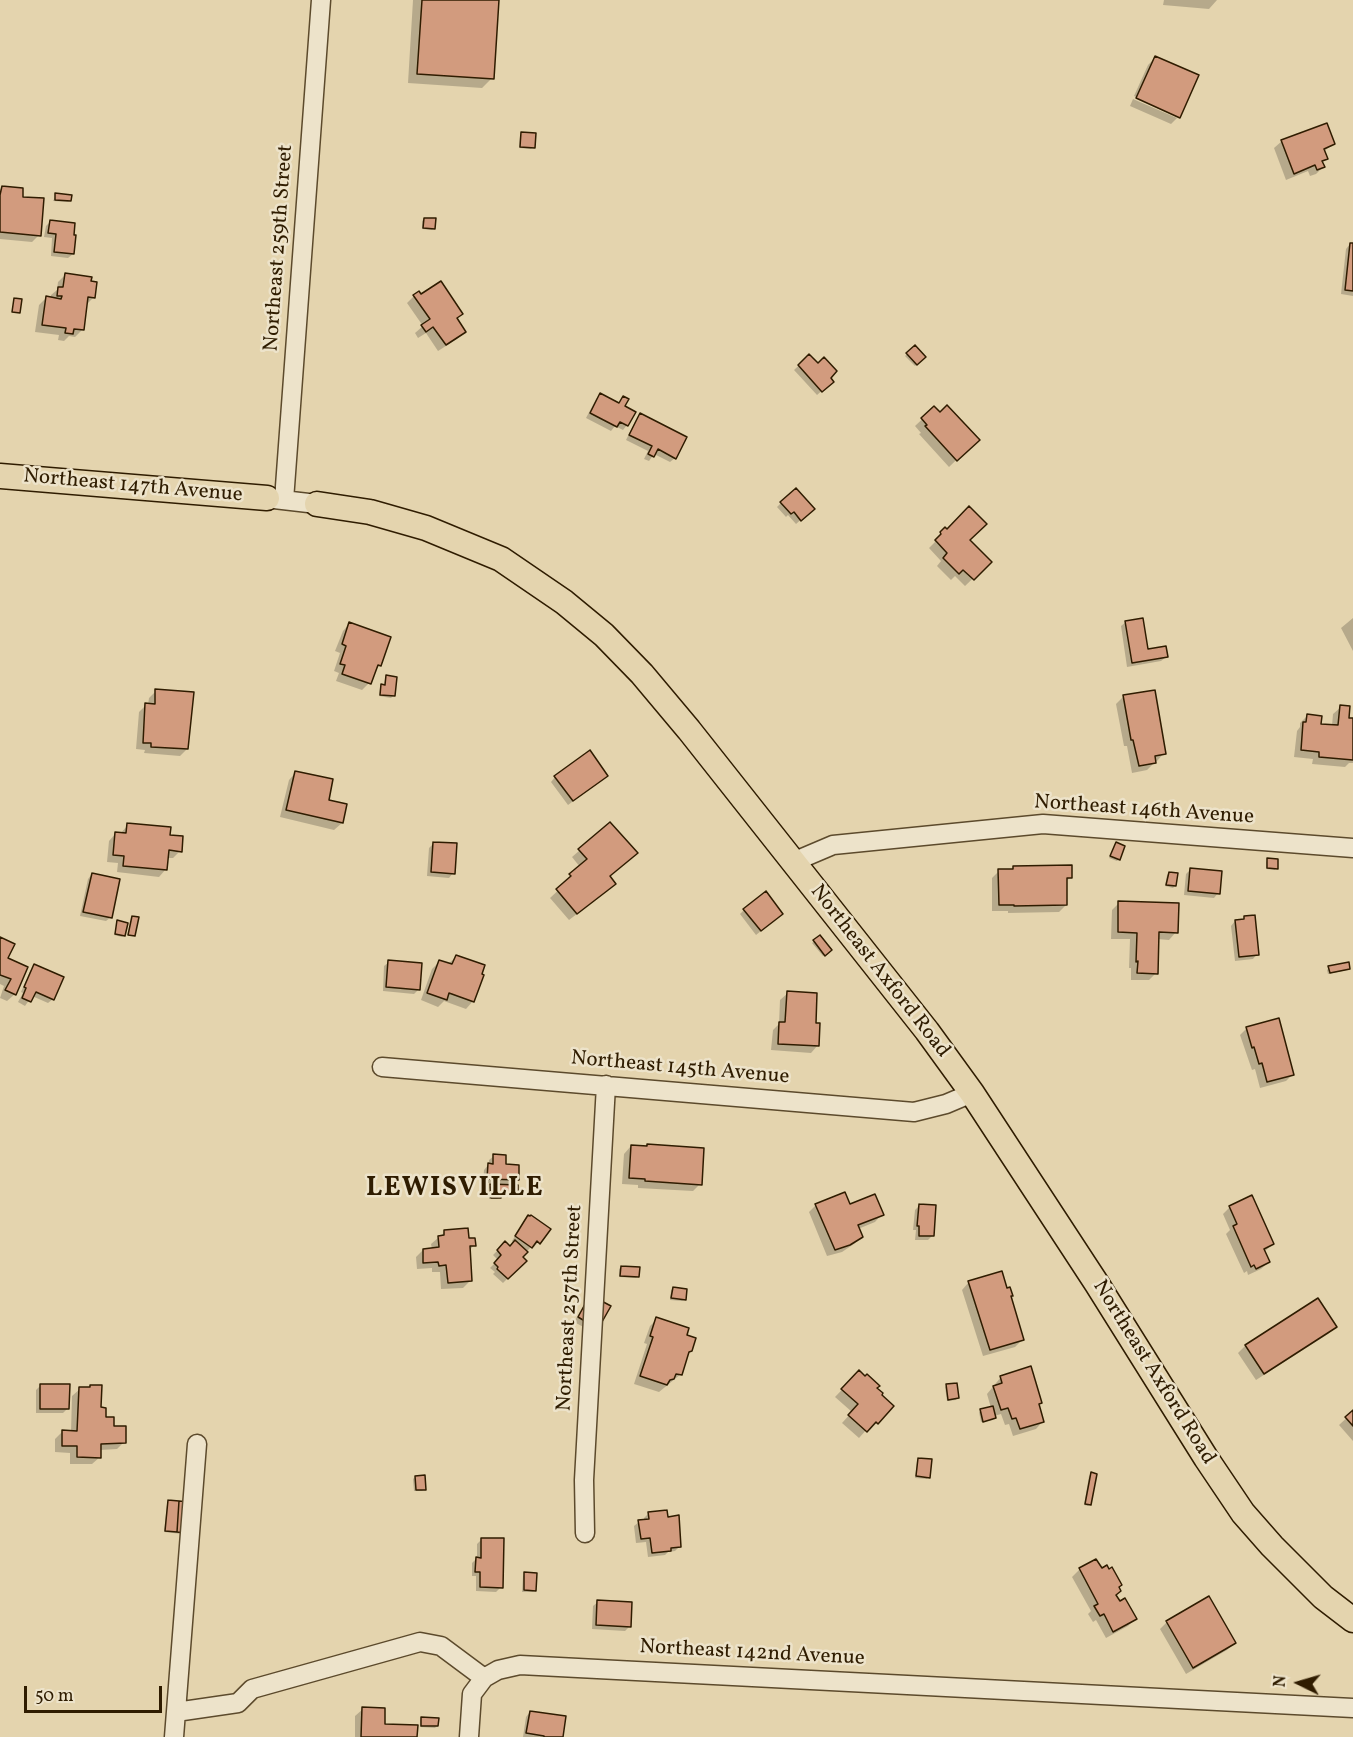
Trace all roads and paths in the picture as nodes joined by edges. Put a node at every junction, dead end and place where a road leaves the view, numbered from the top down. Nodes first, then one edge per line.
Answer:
1 (321, 0) edge
2 (0, 476) edge
3 (276, 499) junction
4 (317, 504) joint
5 (1353, 848) edge
6 (793, 862) junction
7 (382, 1066) dead end
8 (606, 1085) junction
9 (972, 1094) junction
10 (197, 1444) dead end
11 (585, 1533) dead end
12 (1353, 1620) edge
13 (484, 1678) junction
14 (1353, 1708) edge
15 (176, 1712) junction
16 (174, 1737) edge
17 (469, 1737) edge

1 - 3 street, Northeast 259th Street
2 - 3 main road, Northeast 147th Avenue
3 - 4 street, Northeast Axford Road
4 - 6 main road, Northeast Axford Road
5 - 6 street, Northeast 146th Avenue
6 - 9 main road, Northeast Axford Road
7 - 8 street, Northeast 145th Avenue
8 - 9 street, Northeast 145th Avenue
8 - 11 street, Northeast 257th Street
9 - 12 main road, Northeast Axford Road
10 - 15 street
13 - 14 street, Northeast 142nd Avenue
13 - 15 street
13 - 17 street
15 - 16 street

